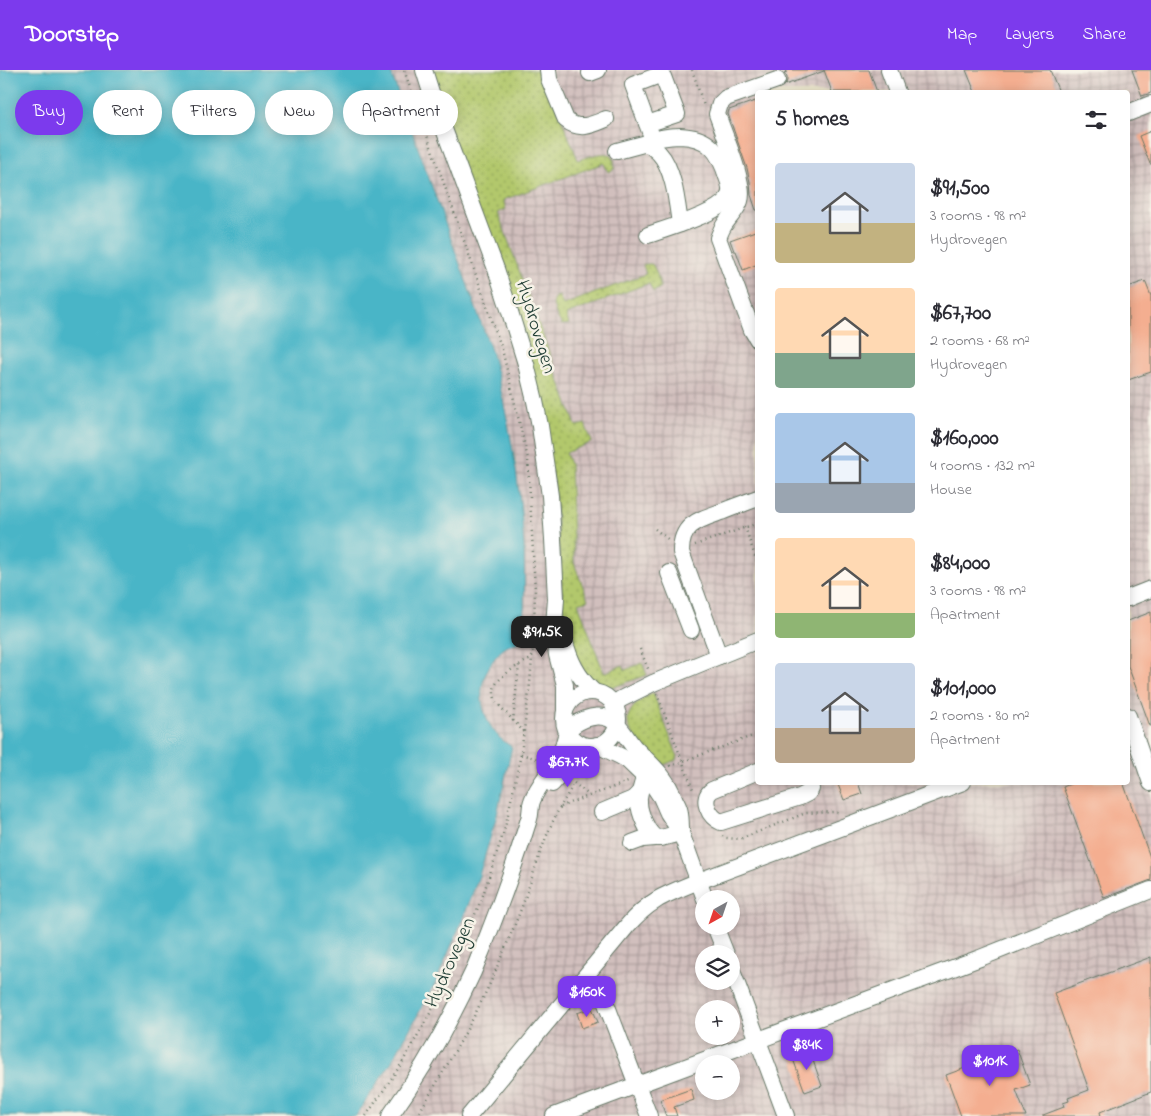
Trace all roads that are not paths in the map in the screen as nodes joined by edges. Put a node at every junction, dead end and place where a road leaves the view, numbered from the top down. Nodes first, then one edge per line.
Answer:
1 (424, 70) edge
2 (548, 70) edge
3 (889, 70) edge
4 (778, 81) edge
5 (896, 90) edge
6 (1151, 104) edge
7 (1130, 112) edge
8 (606, 119) dead end
9 (647, 124) dead end
10 (650, 141) junction
11 (617, 151) dead end
12 (680, 224) junction
13 (648, 235) dead end
14 (755, 335) edge
15 (755, 499) edge
16 (669, 573) dead end
17 (1151, 590) edge
18 (1130, 597) edge
19 (556, 607) junction
20 (691, 630) dead end
21 (755, 644) edge
22 (719, 656) junction
23 (594, 692) junction
24 (613, 705) junction
25 (565, 710) junction
26 (617, 724) junction
27 (1130, 725) edge
28 (567, 732) junction
29 (595, 746) junction
30 (755, 772) edge
31 (639, 783) junction
32 (1151, 783) edge
33 (810, 785) edge
34 (955, 785) edge
35 (602, 812) dead end
36 (530, 817) junction
37 (681, 833) junction
38 (655, 838) junction
39 (632, 842) dead end
40 (699, 881) junction
41 (702, 890) edge
42 (1151, 890) edge
43 (740, 990) edge
44 (602, 993) dead end
45 (759, 1039) junction
46 (637, 1085) junction
47 (390, 1116) edge
48 (469, 1116) edge
49 (554, 1116) edge
50 (649, 1116) edge
51 (786, 1116) edge

1 - 19 street, Hydrovegen
2 - 8 street
3 - 5 street
4 - 14 street
6 - 7 street
9 - 10 street
10 - 11 street
10 - 12 street
10 - 12 street
12 - 13 street
15 - 22 street
16 - 20 street
17 - 18 street
19 - 23 street, Hydrovegen
19 - 25 street, Hydrovegen
21 - 22 street
22 - 24 street
23 - 24 street, Hydrovegen
23 - 25 street
24 - 26 street
25 - 28 street, Hydrovegen
26 - 28 street
26 - 29 street, Hydrovegen
26 - 37 street
27 - 32 street
28 - 29 street
28 - 36 street, Hydrovegen
29 - 31 street
29 - 36 street, Hydrovegen
30 - 33 street
31 - 35 street
31 - 37 street
31 - 38 street
34 - 40 street
36 - 47 street, Hydrovegen
37 - 38 street
37 - 40 street
38 - 39 street
40 - 41 street
40 - 48 street
42 - 45 street
43 - 45 street
44 - 46 street
45 - 46 street
45 - 51 street
46 - 49 street
46 - 50 street

